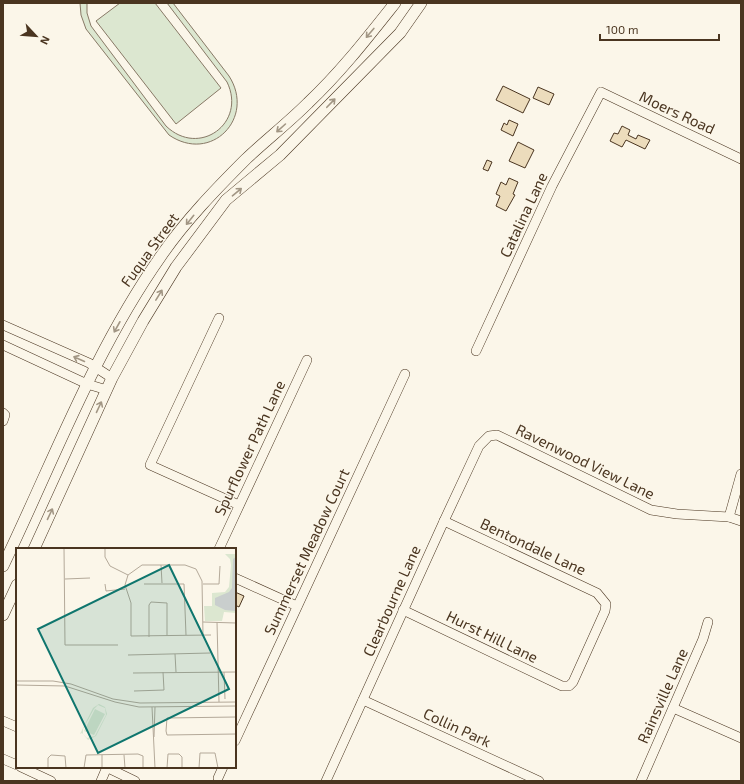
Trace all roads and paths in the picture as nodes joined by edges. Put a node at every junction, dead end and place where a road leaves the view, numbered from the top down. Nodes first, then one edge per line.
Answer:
1 (395, 3) edge
2 (418, 4) edge
3 (601, 92) joint
4 (741, 159) edge
5 (219, 318) dead end
6 (3, 325) edge
7 (3, 345) edge
8 (476, 351) dead end
9 (307, 360) dead end
10 (95, 366) junction
11 (405, 374) dead end
12 (112, 378) junction
13 (87, 384) junction
14 (107, 390) junction
15 (489, 436) joint
16 (741, 474) edge
17 (239, 505) junction
18 (729, 517) junction
19 (444, 521) junction
20 (741, 521) edge
21 (16, 548) edge
22 (34, 548) edge
23 (219, 548) edge
24 (13, 555) edge
25 (3, 566) edge
26 (236, 578) edge
27 (16, 587) edge
28 (297, 606) junction
29 (403, 610) junction
30 (3, 615) edge
31 (708, 622) dead end
32 (569, 686) joint
33 (363, 700) junction
34 (674, 708) junction
35 (3, 720) edge
36 (16, 726) edge
37 (741, 738) edge
38 (236, 739) edge
39 (3, 759) edge
40 (16, 765) edge
41 (23, 768) edge
42 (107, 768) edge
43 (109, 768) edge
44 (223, 768) edge
45 (218, 778) dead end
46 (51, 781) edge
47 (101, 781) edge
48 (135, 781) edge
49 (326, 781) edge
50 (539, 781) edge
51 (640, 781) edge

1 -> 10 main road, Fuqua Street
12 -> 2 main road, Fuqua Street
3 - 4 street, Moers Road
3 - 8 street, Catalina Lane
5 - 17 street
10 -> 6 street
7 - 13 street
9 - 17 street, Spurflower Path Lane
10 - 12 street
10 - 13 main road, Fuqua Street
11 - 28 street, Summerset Meadow Court
12 - 14 main road, Fuqua Street
13 - 14 street
13 - 21 main road, Fuqua Street
22 -> 14 main road, Fuqua Street
15 - 18 street, Ravenwood View Lane
15 - 19 street, Clearbourne Lane
16 - 18 street
17 - 23 street, Spurflower Path Lane
18 - 20 street, Ravenwood View Lane
19 - 29 street, Clearbourne Lane
19 - 32 street, Bentondale Lane
24 - 25 main road, Fuqua Street
26 - 28 street
27 - 30 main road
28 - 38 street, Summerset Meadow Court
29 - 32 street, Hurst Hill Lane
29 - 33 street, Clearbourne Lane
31 - 34 street, Rainsville Lane
33 - 49 street, Clearbourne Lane
33 - 50 street, Collin Park
34 - 37 street
34 - 51 street, Rainsville Lane
35 - 36 street
39 - 40 street
41 - 46 street
42 - 47 street
43 - 48 street
44 - 45 street

